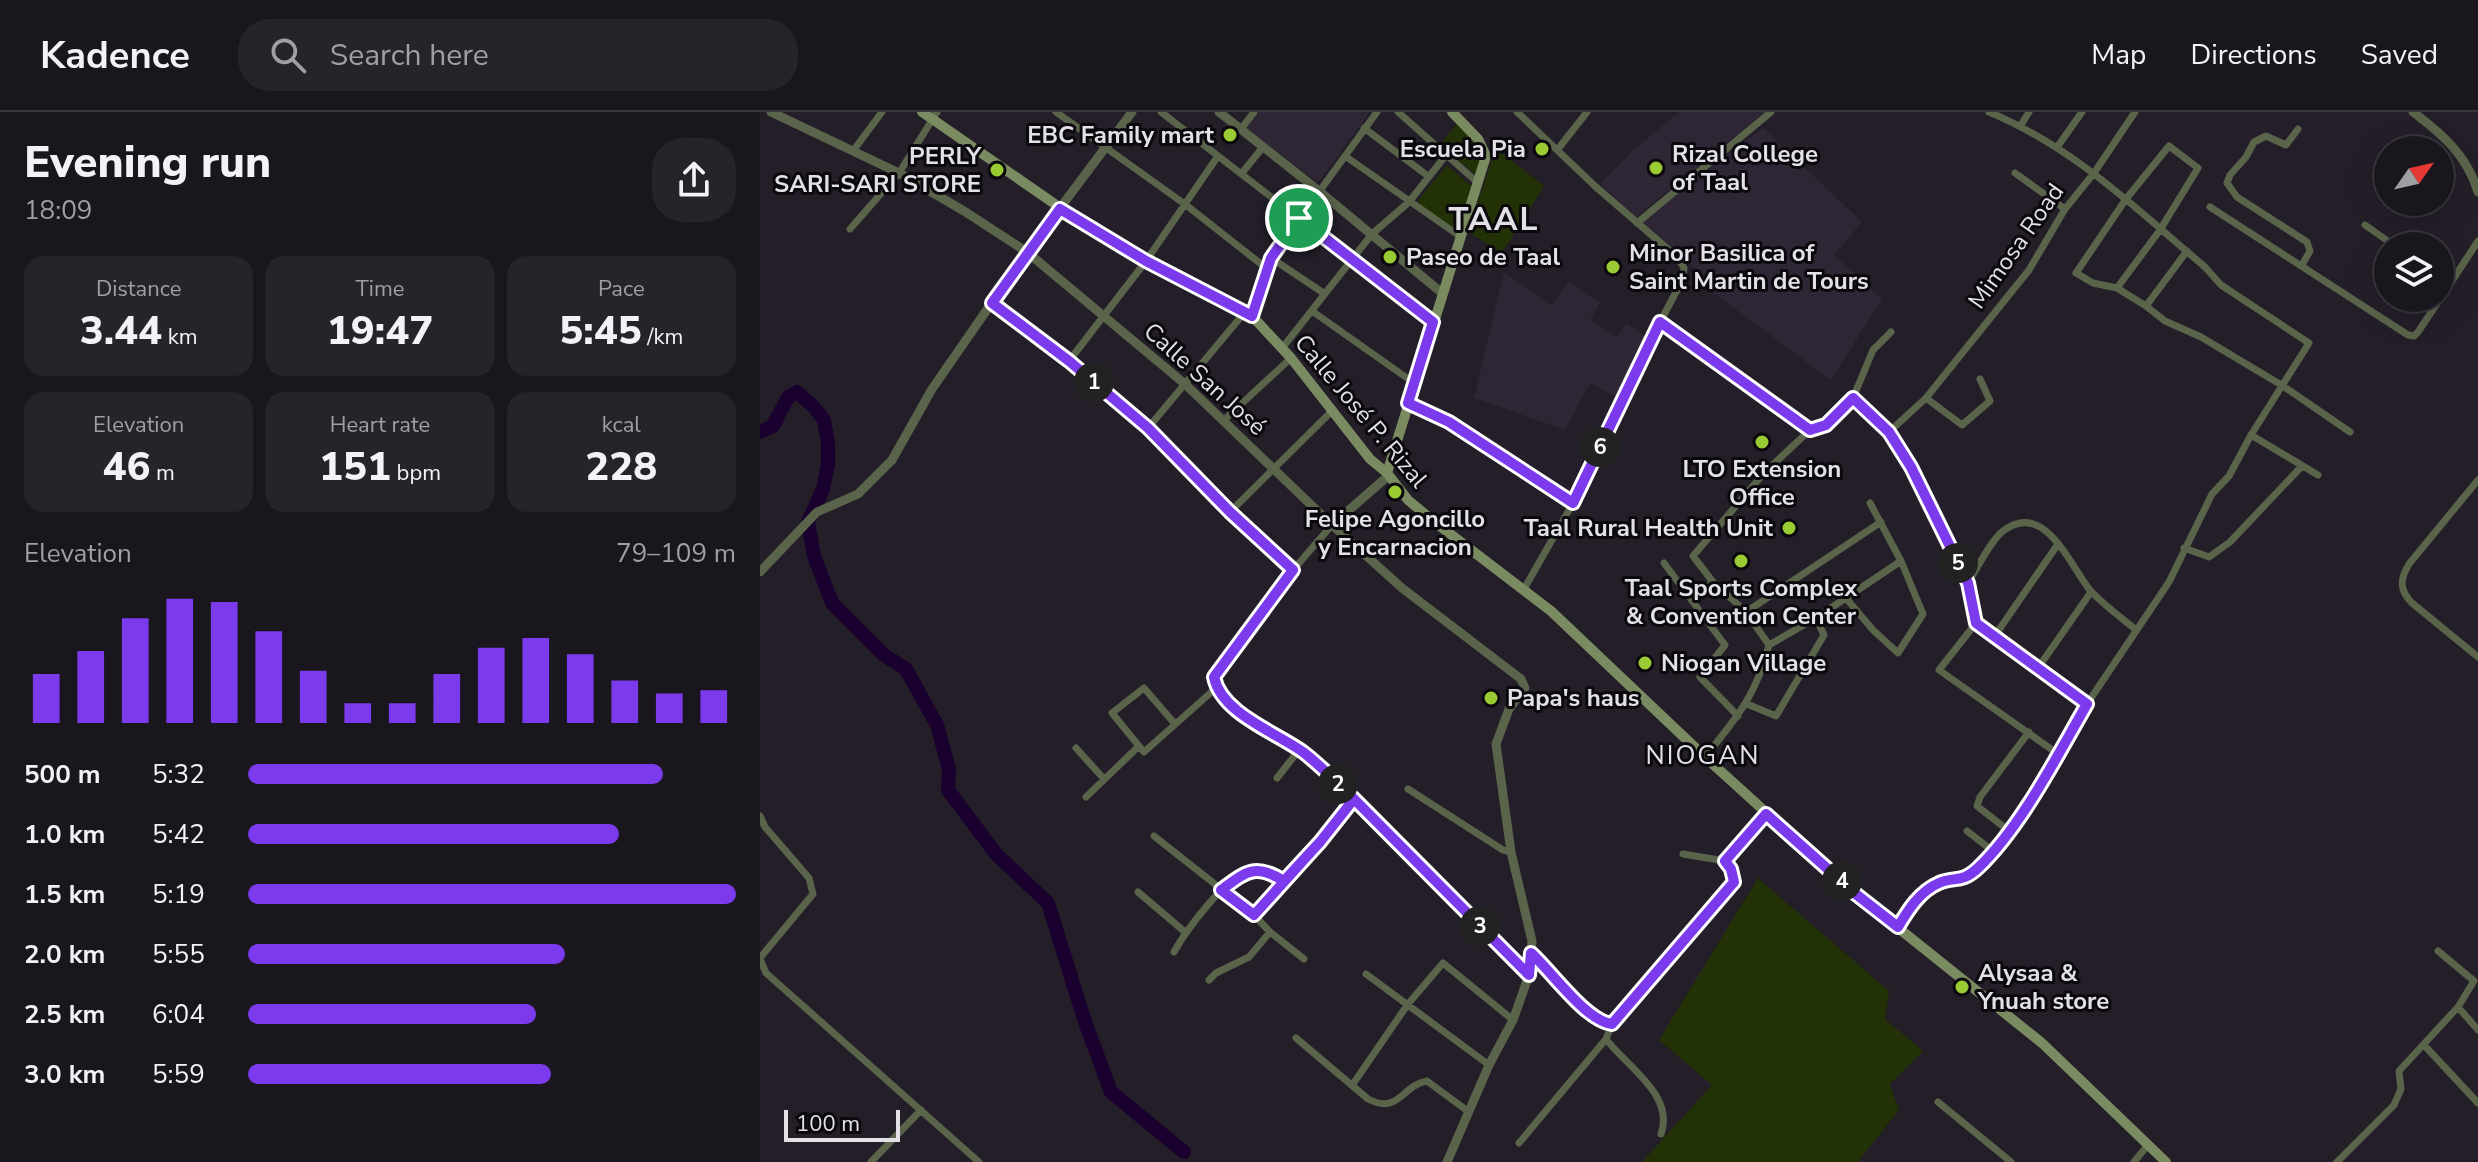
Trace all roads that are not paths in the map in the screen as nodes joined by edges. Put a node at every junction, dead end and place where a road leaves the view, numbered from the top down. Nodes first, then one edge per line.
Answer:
1 (771, 112) edge
2 (882, 112) edge
3 (922, 112) edge
4 (1056, 112) edge
5 (1132, 112) edge
6 (1161, 112) edge
7 (1219, 112) edge
8 (1254, 112) edge
9 (1377, 112) edge
10 (1398, 112) edge
11 (1452, 112) edge
12 (1517, 112) edge
13 (1587, 112) edge
14 (1771, 112) edge
15 (1989, 112) edge
16 (2029, 112) edge
17 (2082, 112) edge
18 (2135, 112) edge
19 (2413, 112) edge
20 (935, 116) edge
21 (2021, 125) junction
22 (1364, 128) junction
23 (1241, 129) junction
24 (2298, 129) dead end
25 (2058, 146) junction
26 (1263, 147) junction
27 (1104, 149) junction
28 (1558, 149) junction
29 (853, 151) junction
30 (1446, 155) junction
31 (1218, 156) junction
32 (1345, 156) junction
33 (899, 173) junction
34 (1242, 173) junction
35 (2015, 173) dead end
36 (2094, 173) junction
37 (1428, 176) junction
38 (1478, 183) junction
39 (2477, 184) edge
40 (1319, 191) junction
41 (2126, 199) junction
42 (1409, 202) junction
43 (1186, 205) junction
44 (2210, 207) dead end
45 (1060, 209) junction
46 (2065, 209) junction
47 (1299, 218) junction
48 (1637, 223) junction
49 (2365, 225) dead end
50 (850, 229) dead end
51 (2160, 230) junction
52 (2375, 232) edge
53 (1372, 234) junction
54 (1461, 237) junction
55 (2478, 241) edge
56 (2187, 251) junction
57 (1027, 252) junction
58 (1271, 258) junction
59 (1352, 260) junction
60 (1146, 261) junction
61 (2302, 265) junction
62 (1266, 268) junction
63 (2454, 278) edge
64 (2117, 288) junction
65 (1442, 293) junction
66 (1325, 294) junction
67 (992, 303) junction
68 (2146, 306) junction
69 (1312, 311) junction
70 (2431, 312) edge
71 (1248, 314) junction
72 (1104, 315) junction
73 (1433, 322) junction
74 (1660, 322) junction
75 (1891, 332) dead end
76 (1283, 347) junction
77 (1291, 358) junction
78 (1069, 361) junction
79 (1980, 379) dead end
80 (1414, 383) junction
81 (1185, 384) junction
82 (2283, 386) junction
83 (1853, 398) junction
84 (1926, 398) junction
85 (1408, 403) junction
86 (1332, 411) junction
87 (1224, 420) junction
88 (1148, 428) junction
89 (1810, 430) junction
90 (1889, 432) junction
91 (2350, 432) dead end
92 (2251, 435) junction
93 (2302, 466) junction
94 (1274, 469) junction
95 (1388, 475) junction
96 (2318, 475) dead end
97 (2478, 480) edge
98 (1573, 503) junction
99 (1870, 503) dead end
100 (1230, 512) junction
101 (1881, 522) junction
102 (1332, 525) junction
103 (2058, 544) junction
104 (2184, 548) junction
105 (1901, 561) junction
106 (1664, 563) dead end
107 (1293, 570) junction
108 (760, 572) edge
109 (1713, 582) junction
110 (1968, 583) junction
111 (1524, 589) junction
112 (2091, 592) junction
113 (1845, 597) junction
114 (1692, 599) junction
115 (1746, 612) junction
116 (1816, 618) junction
117 (1976, 623) junction
118 (2136, 630) junction
119 (1994, 637) junction
120 (1769, 645) junction
121 (2478, 657) edge
122 (2038, 668) junction
123 (1216, 688) junction
124 (1747, 704) junction
125 (2087, 704) junction
126 (1738, 716) junction
127 (1175, 724) junction
128 (2029, 732) junction
129 (1139, 746) junction
130 (1076, 748) dead end
131 (1299, 750) junction
132 (2058, 754) junction
133 (1705, 757) junction
134 (1277, 778) dead end
135 (1104, 779) junction
136 (1408, 789) dead end
137 (1086, 797) dead end
138 (1354, 799) junction
139 (1766, 814) junction
140 (760, 816) edge
141 (1967, 831) dead end
142 (2009, 831) junction
143 (1154, 836) dead end
144 (1511, 852) junction
145 (1994, 852) junction
146 (1683, 854) dead end
147 (1725, 861) junction
148 (1284, 881) junction
149 (1221, 890) junction
150 (1138, 892) dead end
151 (1254, 915) junction
152 (1898, 927) junction
153 (1185, 932) junction
154 (1270, 932) junction
155 (2438, 951) dead end
156 (1174, 952) dead end
157 (1531, 953) junction
158 (760, 958) edge
159 (1304, 959) dead end
160 (1366, 974) dead end
161 (1529, 975) junction
162 (2476, 979) edge
163 (1209, 980) dead end
164 (1408, 1004) junction
165 (2458, 1007) junction
166 (1513, 1020) junction
167 (1612, 1024) junction
168 (2478, 1030) edge
169 (1296, 1038) dead end
170 (1606, 1039) junction
171 (2424, 1045) junction
172 (1489, 1065) junction
173 (1353, 1084) junction
174 (1938, 1102) dead end
175 (2478, 1103) edge
176 (921, 1110) junction
177 (1469, 1112) junction
178 (1661, 1134) dead end
179 (1519, 1143) dead end
180 (2147, 1146) junction
181 (871, 1162) edge
182 (979, 1162) edge
183 (1447, 1162) edge
184 (2011, 1162) edge
185 (2134, 1162) edge
186 (2166, 1162) edge
187 (2337, 1162) edge

1 - 29 street, Calle San José
2 - 29 street
3 - 20 main road, Calle José P. Rizal
4 - 27 street
5 - 27 street
6 - 31 street
7 - 23 street
8 - 23 street
9 - 22 street
10 - 30 street
11 - 38 main road
12 - 28 street
13 - 28 street
14 - 48 street
15 - 21 street
16 - 21 street
17 - 25 street
18 - 36 street, Mimosa Road
19 - 39 street
20 - 33 street
20 - 45 main road, Calle José P. Rizal
21 - 25 street
22 - 32 street
22 - 37 street
23 - 26 street
24 - 61 street
25 - 36 street
26 - 34 street
26 - 40 street
27 - 43 street
27 - 45 street
28 - 48 street
29 - 33 street, Calle San José
30 - 37 street
30 - 38 street
31 - 34 street
31 - 43 street
32 - 40 street
32 - 42 street
33 - 50 street
33 - 57 street, Calle San José
34 - 47 street
35 - 46 street
36 - 41 street
36 - 46 street, Mimosa Road
37 - 42 street
38 - 54 main road
40 - 47 street
40 - 53 street
41 - 51 street
41 - 51 street
41 - 64 street
42 - 53 street
42 - 54 street
43 - 60 street
43 - 62 street
44 - 61 street
45 - 57 street
45 - 60 main road, Calle José P. Rizal
46 - 84 street, Mimosa Road
47 - 58 street
47 - 59 street
48 - 74 street
49 - 52 street
51 - 56 street
51 - 64 street
53 - 59 street
53 - 65 street
54 - 65 main road
55 - 63 street
56 - 68 street
56 - 82 street
57 - 67 street
57 - 72 street, Calle San José
58 - 62 street
58 - 66 street
59 - 66 street
59 - 73 street
60 - 71 main road, Calle José P. Rizal
60 - 72 street
61 - 70 street
62 - 71 street
64 - 68 street
65 - 73 main road
66 - 69 street
67 - 78 street
67 - 108 street
68 - 82 street
69 - 76 street
69 - 80 street
71 - 76 main road, Calle José P. Rizal
71 - 81 street
72 - 78 street
72 - 81 street, Calle San José
73 - 80 main road
74 - 89 street
74 - 98 street
75 - 83 street
76 - 77 main road, Calle José P. Rizal
77 - 86 main road, Calle José P. Rizal
77 - 87 street
78 - 88 street
79 - 84 street
80 - 85 main road
81 - 87 street, Calle San José
81 - 88 street
82 - 91 street
82 - 92 street
83 - 89 street
83 - 90 street
84 - 90 street, Mimosa Road
85 - 95 main road
85 - 98 street
86 - 94 street
86 - 95 main road, Calle José P. Rizal
87 - 94 street, Calle San José
88 - 100 street
89 - 109 street
90 - 110 street
92 - 93 street
92 - 104 street
93 - 96 street
93 - 104 street
94 - 100 street
94 - 102 street, Calle San José
95 - 102 street
95 - 111 main road, Calle José P. Rizal
97 - 121 street
98 - 111 street
99 - 101 street
100 - 107 street
101 - 105 street
101 - 115 street
102 - 107 street
102 - 144 street, Calle San José
103 - 110 street
103 - 112 street
103 - 119 street
104 - 118 street
105 - 113 street
105 - 113 street
106 - 114 street
107 - 123 street
109 - 114 street
109 - 115 street
110 - 117 street
111 - 133 main road, Calle José P. Rizal
112 - 118 street
112 - 122 street
113 - 116 street
114 - 126 street
115 - 120 street
116 - 120 street
116 - 124 street
117 - 119 street
117 - 128 street
118 - 125 street
119 - 122 street
120 - 124 street
122 - 125 street
123 - 127 street
123 - 131 street
124 - 126 street
125 - 132 street
126 - 133 street
127 - 129 street
127 - 129 street
128 - 132 street
128 - 142 street
129 - 135 street
130 - 135 street
131 - 134 street
131 - 138 street
132 - 142 street
133 - 139 main road, Calle José P. Rizal
135 - 137 street
136 - 144 street
138 - 148 street
138 - 161 street
139 - 147 street
139 - 152 main road, Calle José P. Rizal
140 - 158 street
141 - 145 street
142 - 145 street
143 - 149 street
144 - 157 street
145 - 152 street
146 - 147 street
147 - 167 street
148 - 149 street
148 - 151 street
149 - 151 street
149 - 153 street
150 - 153 street
151 - 154 street
152 - 180 main road, Calle José P. Rizal
153 - 156 street
154 - 159 street
154 - 163 street
155 - 162 street
157 - 161 street
157 - 167 street
158 - 176 street
160 - 164 street
161 - 166 street
162 - 165 street
164 - 166 street
164 - 172 street
164 - 173 street
165 - 168 street
165 - 171 street
166 - 172 street
167 - 170 street
169 - 173 street
170 - 178 street
170 - 179 street
171 - 175 street
171 - 187 street
172 - 177 street
173 - 177 street
174 - 184 street
176 - 181 street
176 - 182 street
177 - 183 street
180 - 185 street
180 - 186 main road, Calle José P. Rizal

